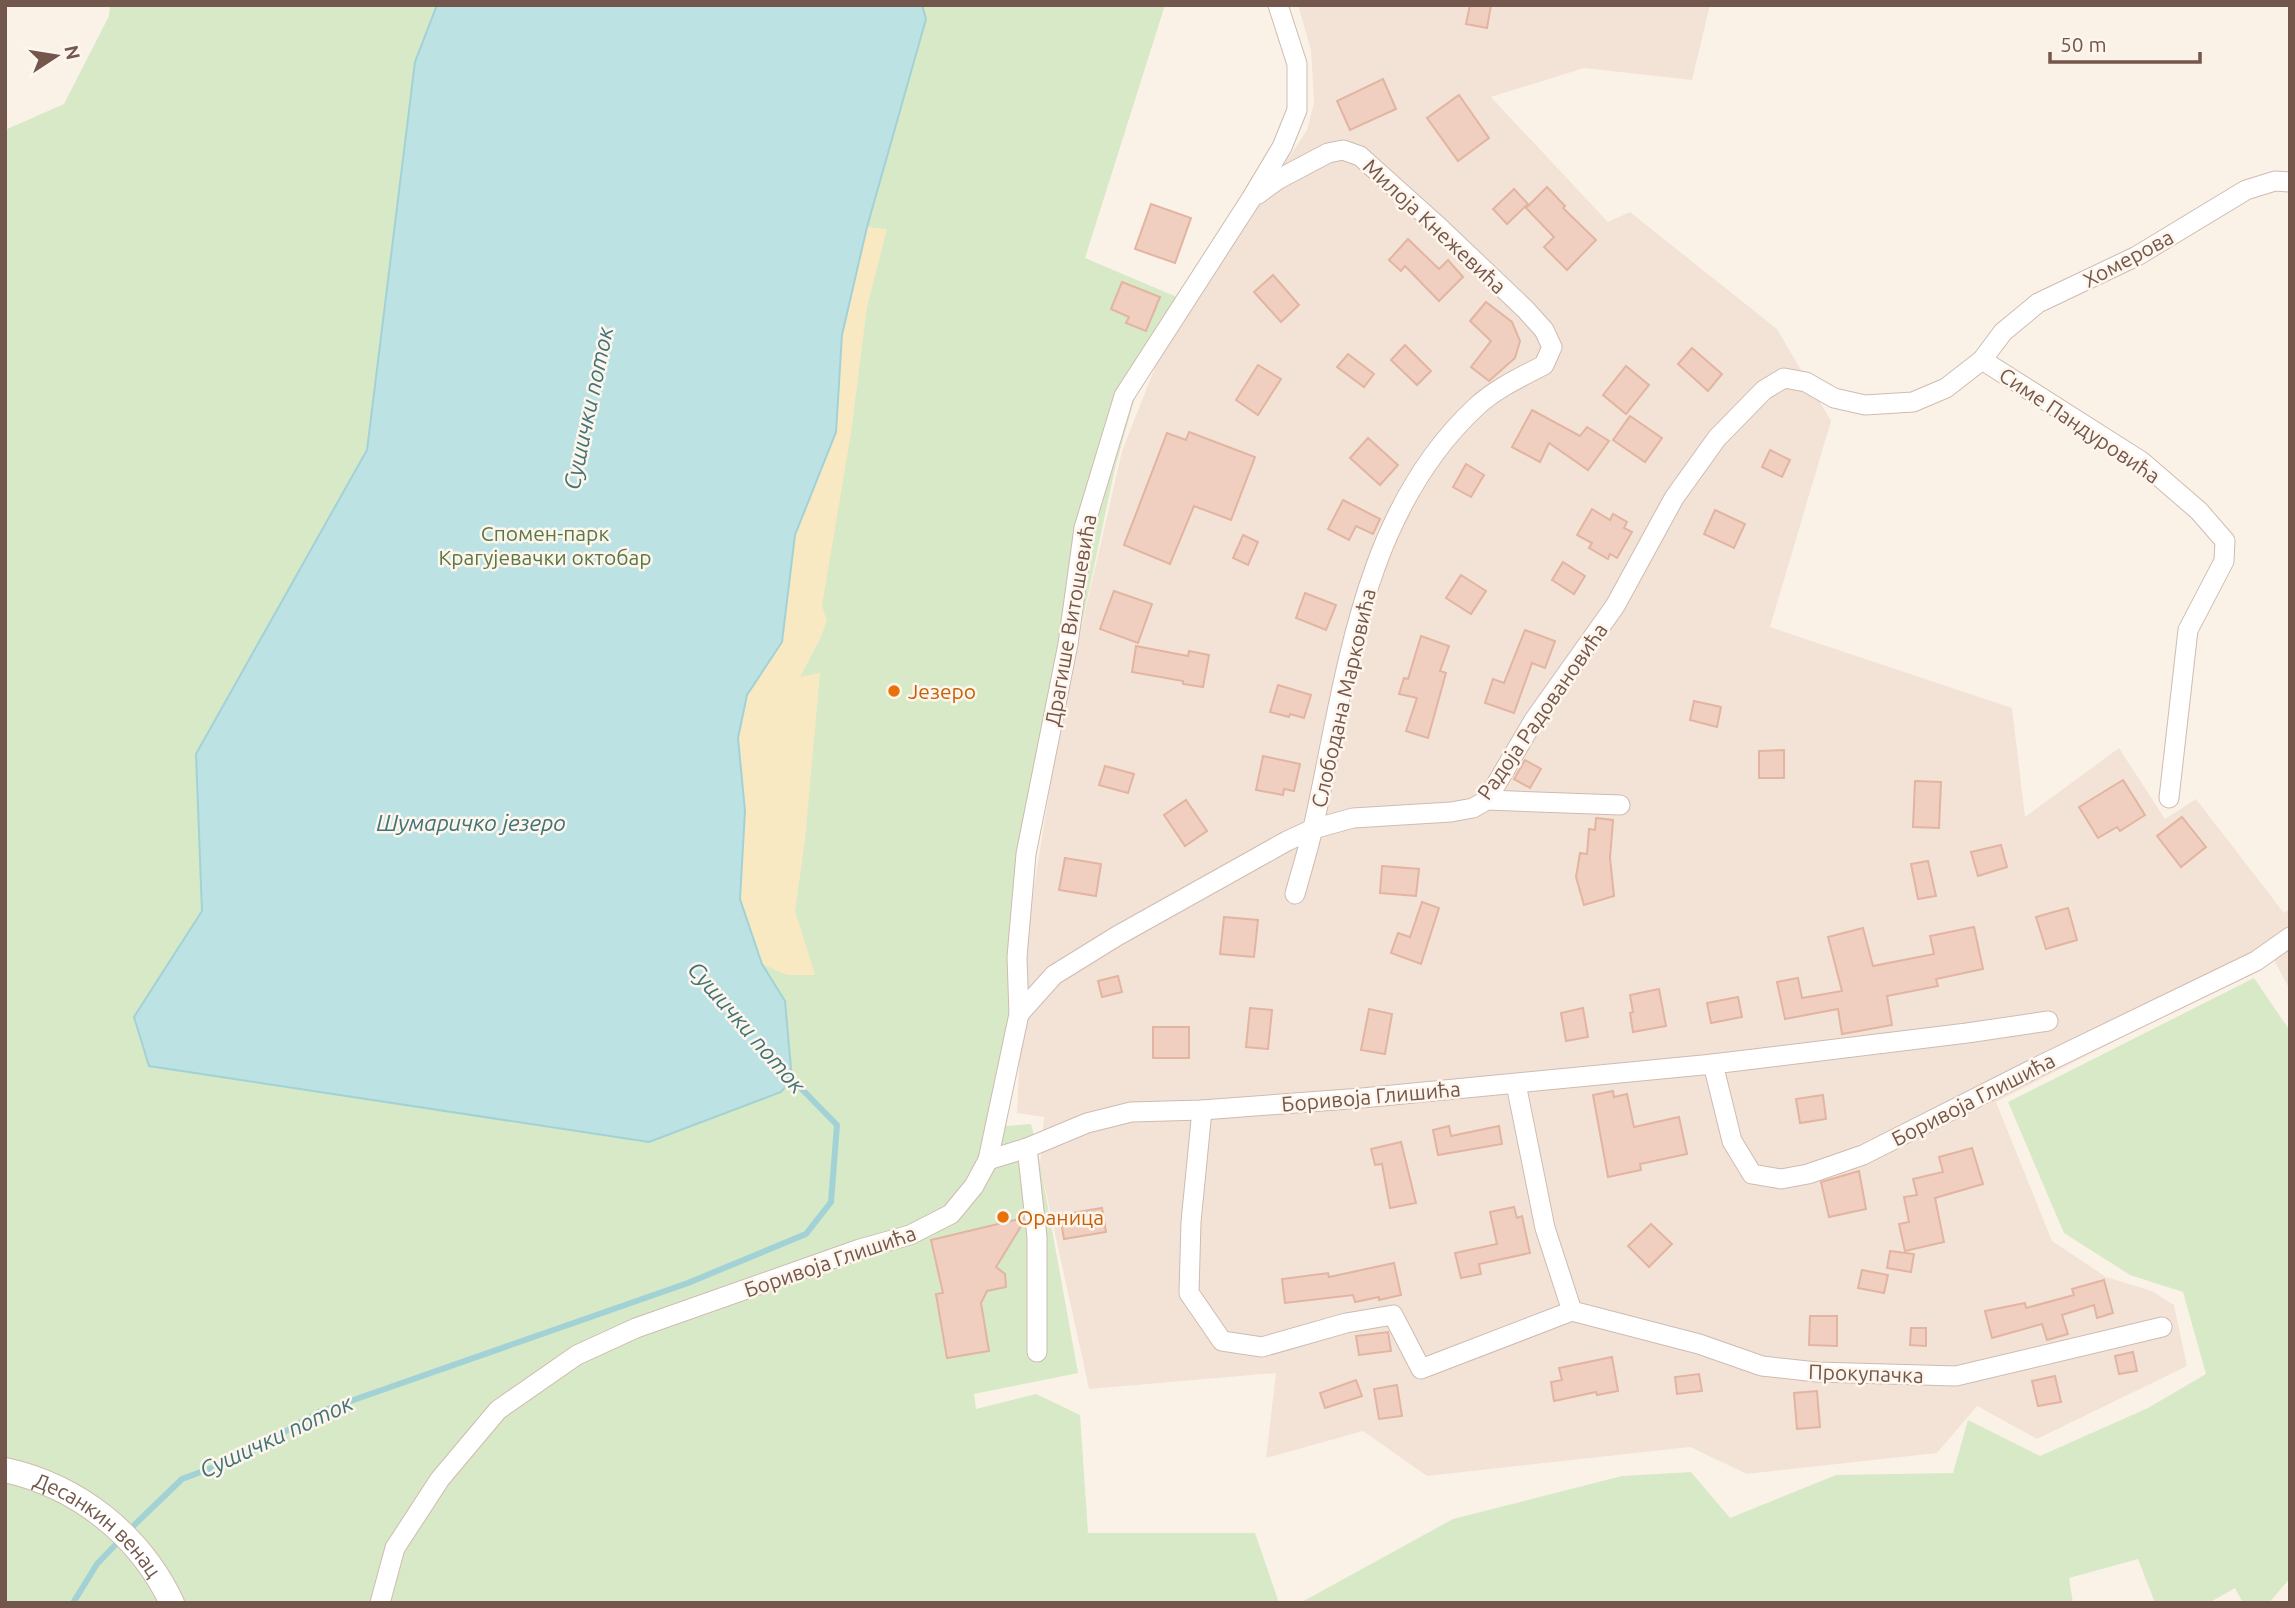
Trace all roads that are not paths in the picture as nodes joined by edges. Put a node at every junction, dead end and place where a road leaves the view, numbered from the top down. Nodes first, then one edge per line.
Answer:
1 (1278, 5) edge
2 (2290, 182) edge
3 (1251, 199) junction
4 (1982, 360) junction
5 (1513, 382) joint
6 (2169, 798) dead end
7 (1487, 800) junction
8 (1620, 805) dead end
9 (1313, 829) junction
10 (1295, 894) dead end
11 (2290, 937) edge
12 (1019, 1014) junction
13 (2048, 1021) dead end
14 (1713, 1064) junction
15 (1516, 1084) junction
16 (1202, 1110) junction
17 (1027, 1148) junction
18 (988, 1160) junction
19 (1572, 1311) junction
20 (2162, 1327) dead end
21 (1037, 1352) dead end
22 (5, 1471) edge
23 (172, 1603) edge
24 (380, 1603) edge

1 - 3 street, Драгише Витошевића
2 - 4 street, Хомерова
3 - 5 street, Милоја Кнежевића
3 - 12 street, Драгише Витошевића
4 - 6 street, Симе Пандуровића
4 - 7 street, Радоја Радовановића
5 - 9 street, Слободана Марковића
7 - 8 street
7 - 9 street, Радоја Радовановића
9 - 10 street, Слободана Марковића
9 - 12 street, Радоја Радовановића
11 - 14 street, Боривоја Глишића
12 - 18 street, Драгише Витошевића
13 - 14 street, Боривоја Глишића
14 - 15 street, Боривоја Глишића
15 - 16 street, Боривоја Глишића
15 - 19 street
16 - 17 street, Боривоја Глишића
16 - 19 street
17 - 18 street, Боривоја Глишића
17 - 21 street
18 - 24 street, Боривоја Глишића
19 - 20 street, Прокупачка
22 - 23 street, Десанкин венац

